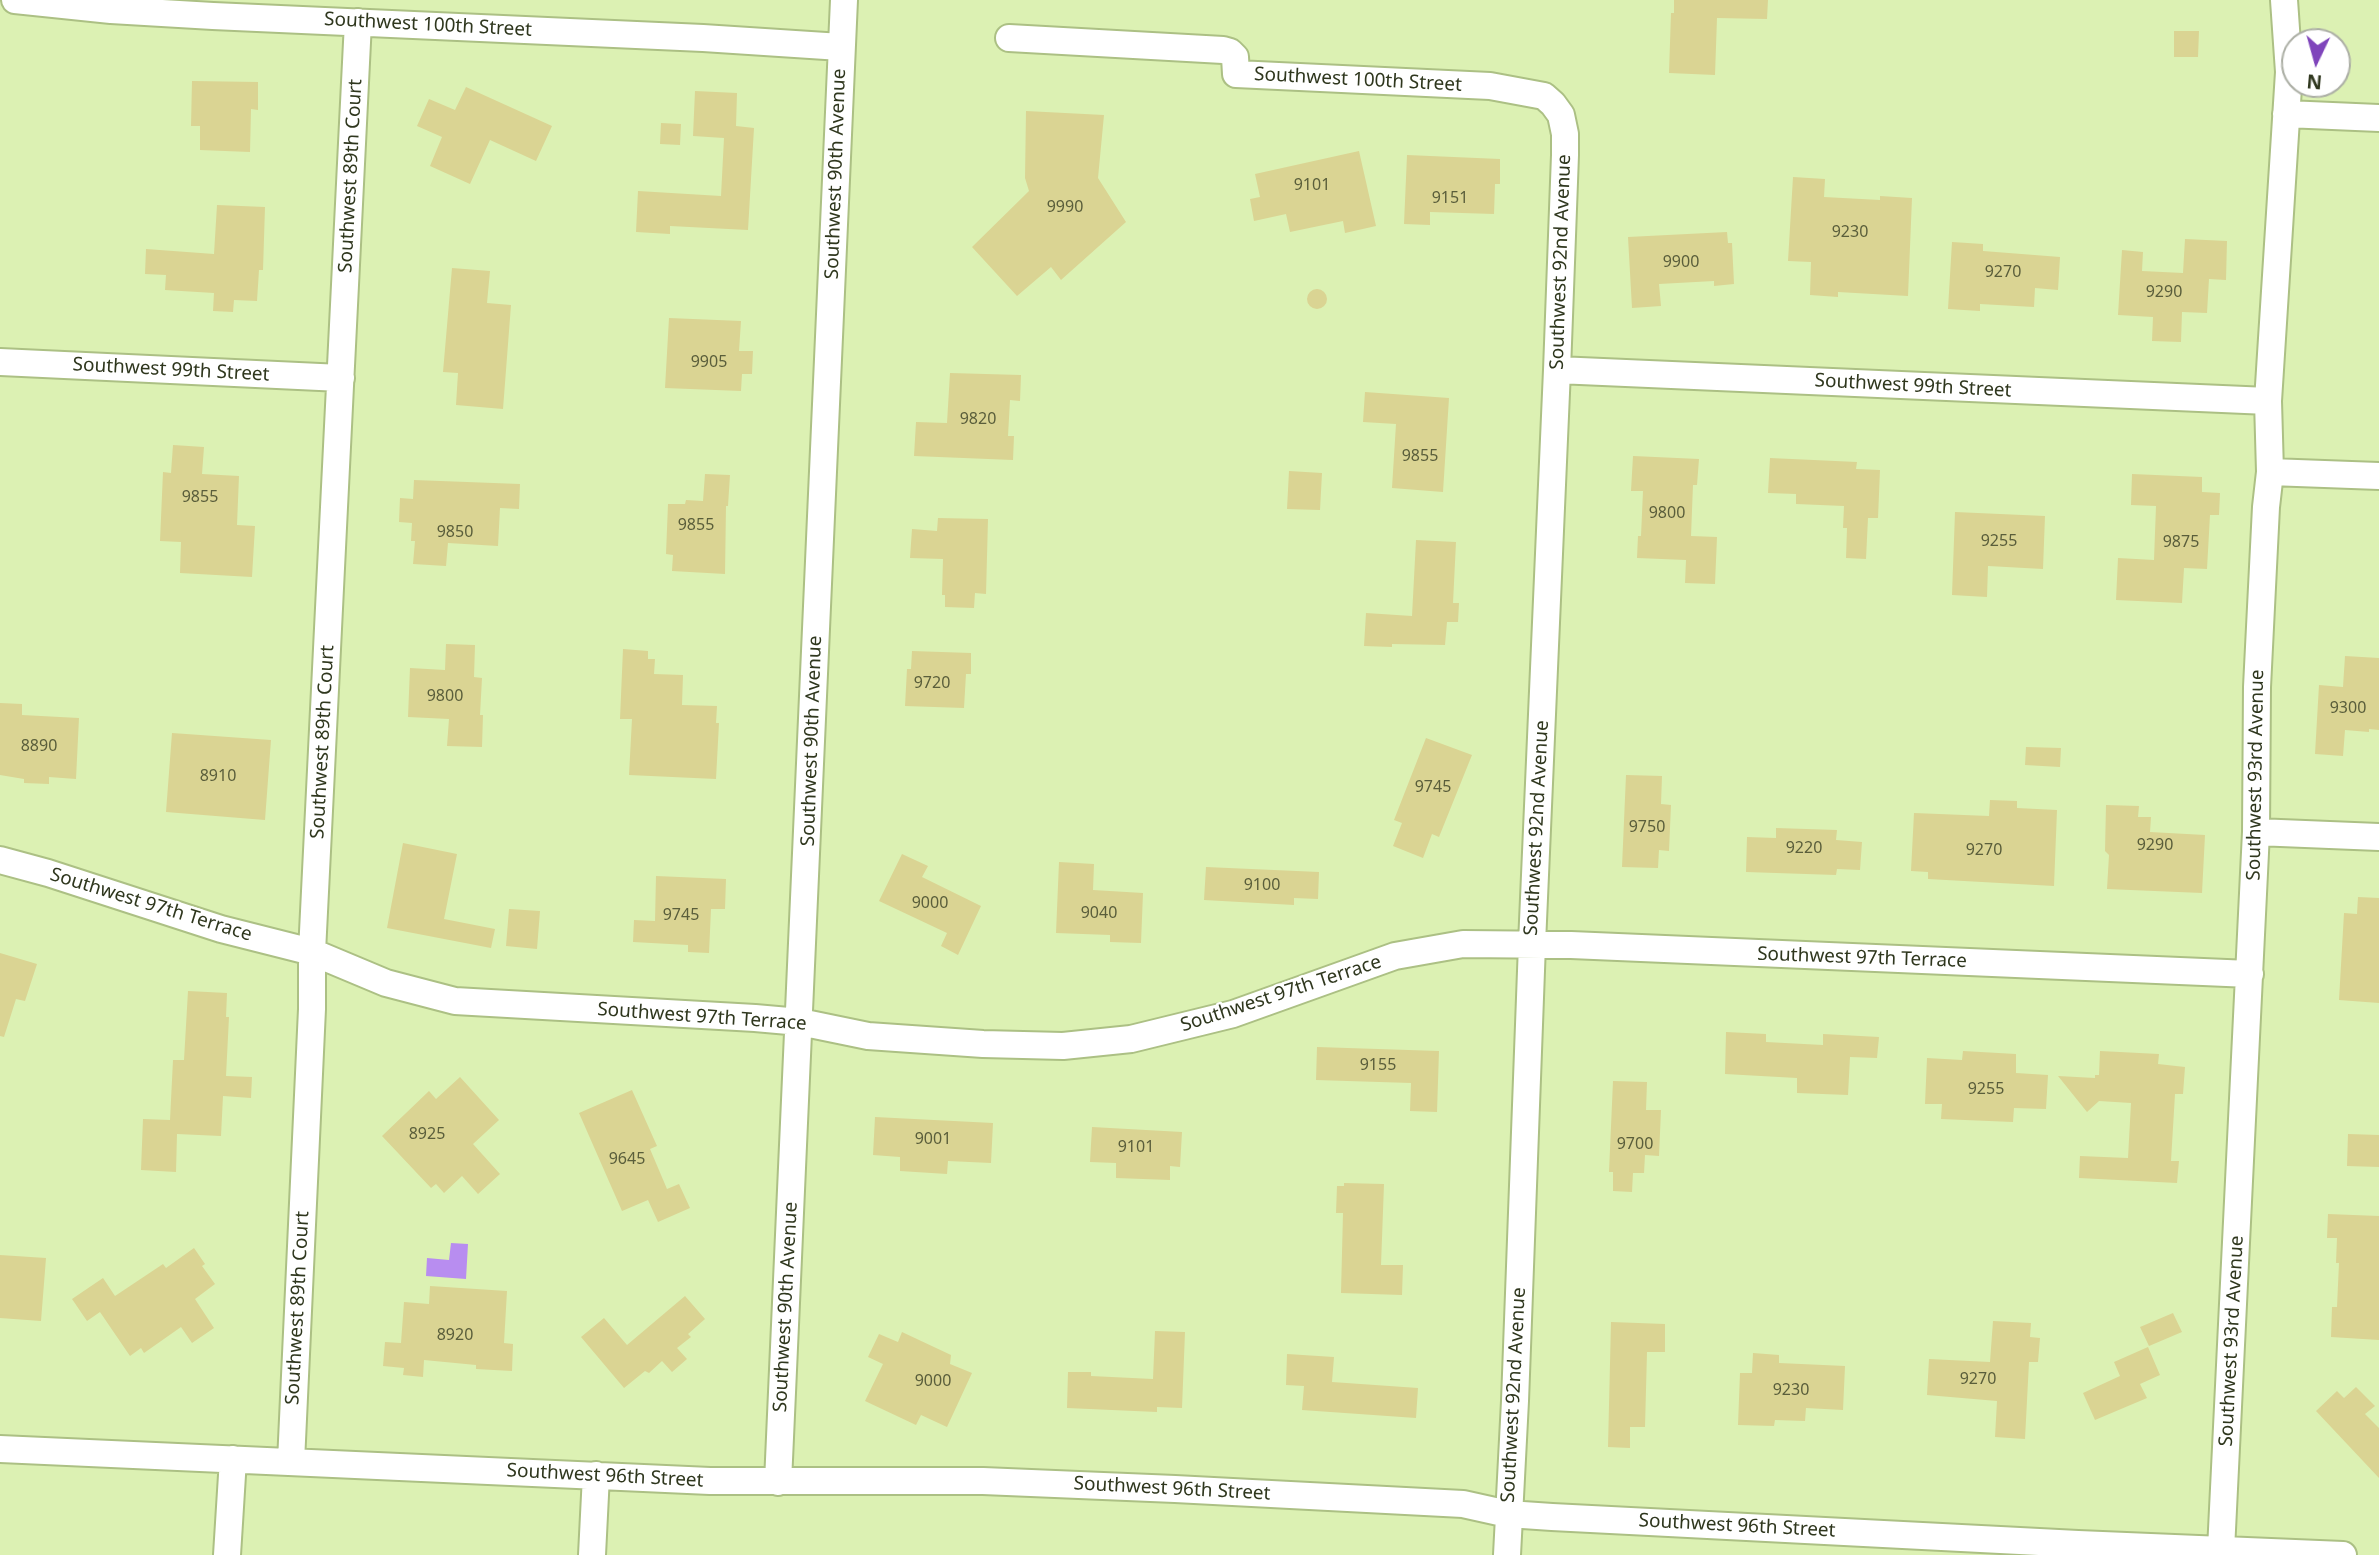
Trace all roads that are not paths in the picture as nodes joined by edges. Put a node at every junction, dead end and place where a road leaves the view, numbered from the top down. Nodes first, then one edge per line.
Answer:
1 (15, 0) edge
2 (844, 0) edge
3 (2284, 0) edge
4 (331, 10) edge
5 (384, 11) edge
6 (358, 22) junction
7 (1009, 38) dead end
8 (841, 47) junction
9 (1553, 104) joint
10 (2286, 114) junction
11 (2379, 118) edge
12 (0, 362) edge
13 (1557, 370) junction
14 (341, 379) junction
15 (2268, 401) junction
16 (2270, 471) junction
17 (2379, 476) edge
18 (2256, 832) junction
19 (2379, 837) edge
20 (0, 860) edge
21 (1532, 944) junction
22 (312, 952) junction
23 (2250, 974) junction
24 (800, 1022) junction
25 (0, 1449) edge
26 (233, 1459) junction
27 (291, 1462) junction
28 (596, 1475) junction
29 (778, 1482) junction
30 (1508, 1514) junction
31 (2078, 1549) edge
32 (2221, 1550) junction
33 (227, 1555) edge
34 (592, 1555) edge
35 (1507, 1555) edge
36 (2343, 1555) edge

1 - 4 street, Southwest 100th Street
2 - 8 street, Southwest 90th Avenue
3 - 10 street, Southwest 93rd Avenue
4 - 6 street, Southwest 100th Street
5 - 6 street, Southwest 100th Street
5 - 8 street, Southwest 100th Street
6 - 14 street, Southwest 89th Court
7 - 9 street, Southwest 100th Street
8 - 24 street, Southwest 90th Avenue
9 - 13 street, Southwest 92nd Avenue
10 - 11 street
10 - 15 street, Southwest 93rd Avenue
12 - 14 street, Southwest 99th Street
13 - 15 street, Southwest 99th Street
13 - 21 street, Southwest 92nd Avenue
14 - 22 street, Southwest 89th Court
15 - 16 street, Southwest 93rd Avenue
16 - 17 street
16 - 18 street, Southwest 93rd Avenue
18 - 19 street
18 - 23 street, Southwest 93rd Avenue
20 - 22 street, Southwest 97th Terrace
21 - 23 street, Southwest 97th Terrace
21 - 24 street, Southwest 97th Terrace
21 - 30 street, Southwest 92nd Avenue
22 - 24 street, Southwest 97th Terrace
22 - 27 street, Southwest 89th Court
23 - 32 street, Southwest 93rd Avenue
24 - 29 street, Southwest 90th Avenue
25 - 26 street, Southwest 96th Street
26 - 27 street, Southwest 96th Street
26 - 33 street
27 - 28 street, Southwest 96th Street
28 - 29 street, Southwest 96th Street
28 - 34 street
29 - 30 street, Southwest 96th Street
30 - 31 street, Southwest 96th Street
30 - 35 street, Southwest 92nd Avenue
31 - 32 street, Southwest 96th Street
32 - 36 street, Southwest 96th Street

